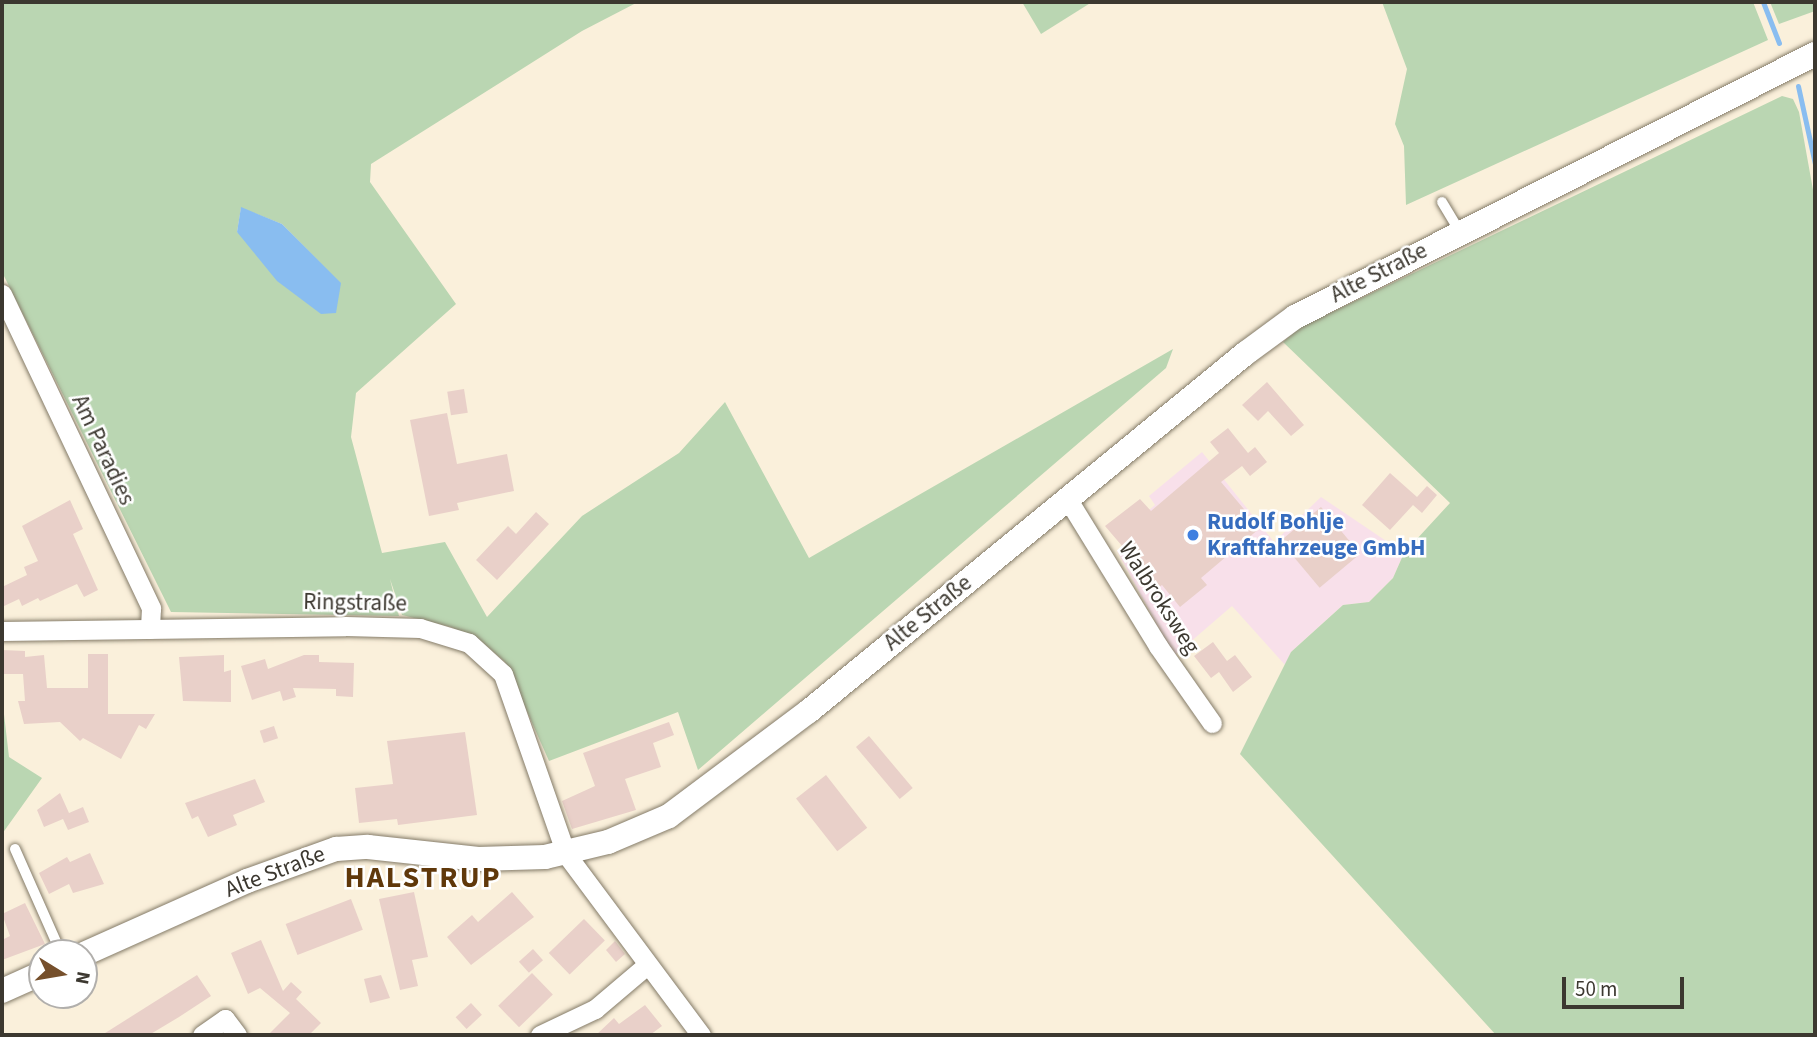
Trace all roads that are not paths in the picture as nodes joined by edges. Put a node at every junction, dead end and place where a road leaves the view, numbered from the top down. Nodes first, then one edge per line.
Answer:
1 (1815, 54) edge
2 (1441, 202) dead end
3 (1460, 232) junction
4 (2, 294) edge
5 (1068, 498) junction
6 (150, 629) junction
7 (2, 631) edge
8 (1212, 723) dead end
9 (15, 849) dead end
10 (566, 854) junction
11 (55, 939) edge
12 (98, 948) edge
13 (648, 965) junction
14 (28, 979) edge
15 (2, 991) edge
16 (563, 1029) edge
17 (202, 1035) edge
18 (237, 1035) edge
19 (540, 1035) edge
20 (701, 1035) edge

1 - 3 street, Alte Straße
2 - 3 lane
3 - 5 street, Alte Straße
4 - 6 street, Am Paradies
5 - 8 street, Walbroksweg
5 - 10 street, Alte Straße
6 - 7 street, Ringstraße
6 - 10 street, Ringstraße
9 - 11 lane
10 - 12 street, Alte Straße
10 - 13 street, Ringstraße
13 - 16 street
13 - 20 street, Ringstraße
14 - 15 street
16 - 19 street
17 - 18 street

